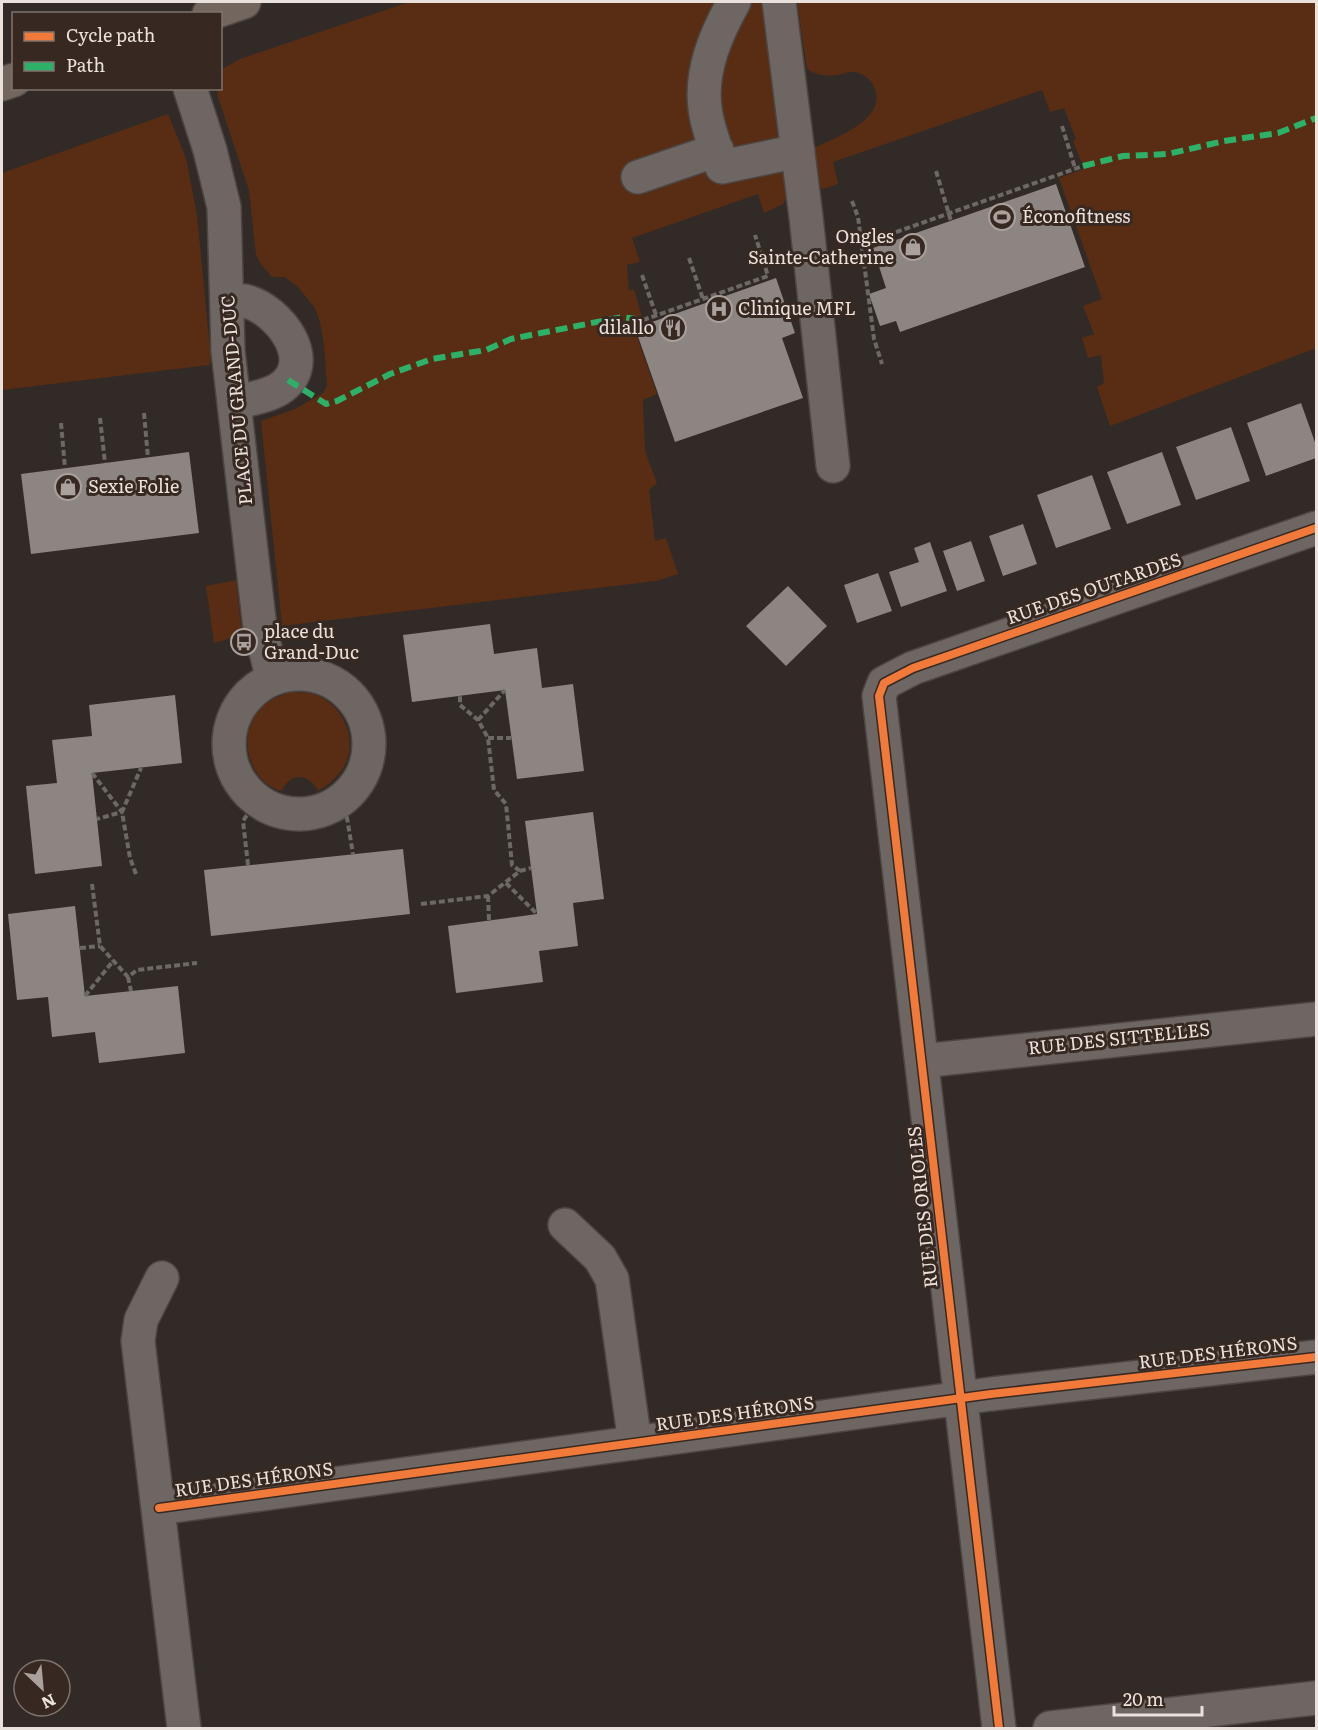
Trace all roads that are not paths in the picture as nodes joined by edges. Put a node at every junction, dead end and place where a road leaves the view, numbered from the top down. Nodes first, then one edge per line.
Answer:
1 (244, 2) edge
2 (734, 2) edge
3 (779, 2) edge
4 (214, 12) edge
5 (191, 90) edge
6 (717, 150) junction
7 (798, 151) junction
8 (638, 177) dead end
9 (227, 302) junction
10 (234, 403) junction
11 (833, 466) dead end
12 (1317, 528) edge
13 (275, 678) junction
14 (884, 683) joint
15 (1317, 1019) edge
16 (921, 1061) junction
17 (565, 1225) dead end
18 (162, 1278) dead end
19 (1317, 1357) edge
20 (960, 1398) junction
21 (635, 1443) junction
22 (159, 1508) junction
23 (1317, 1698) edge
24 (184, 1728) edge
25 (999, 1728) edge
26 (1050, 1728) edge

1 - 4 highway
2 - 6 street
3 - 7 street
5 - 9 street, PLACE DU GRAND-DUC
6 - 7 street
6 - 8 street
7 - 11 street
9 - 10 street, PLACE DU GRAND-DUC
9 - 10 street
10 - 13 street, PLACE DU GRAND-DUC
12 - 14 street, RUE DES OUTARDES
13 - 13 street
14 - 16 street, RUE DES ORIOLES
15 - 16 street, RUE DES SITTELLES
16 - 20 street, RUE DES ORIOLES
17 - 21 street
18 - 22 street
19 - 20 street, RUE DES HÉRONS
20 - 21 street, RUE DES HÉRONS
20 - 25 street, RUE DES ORIOLES
21 - 22 street, RUE DES HÉRONS
22 - 24 street
23 - 26 street

